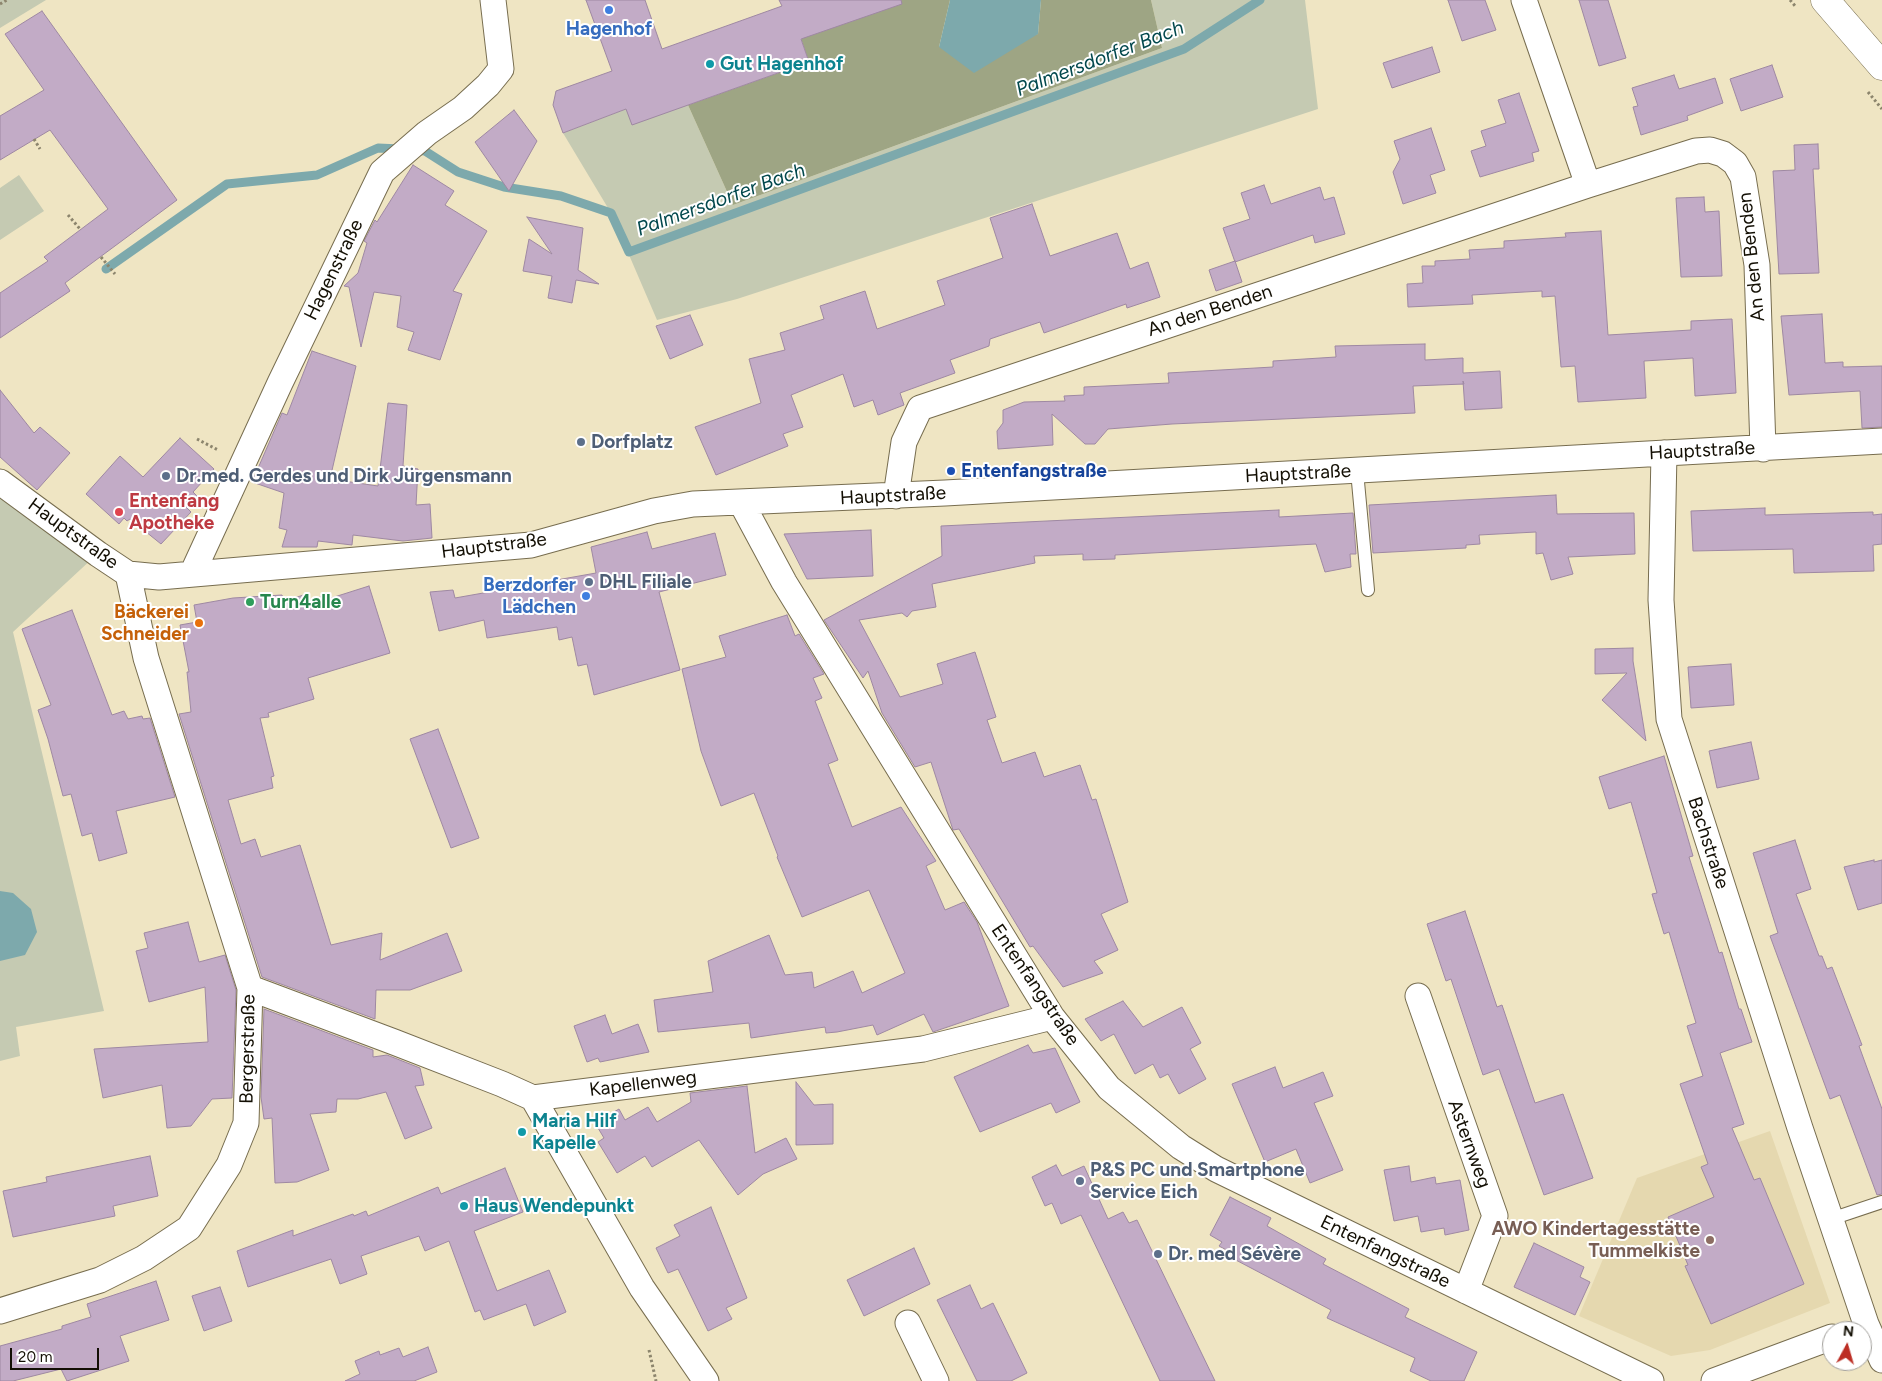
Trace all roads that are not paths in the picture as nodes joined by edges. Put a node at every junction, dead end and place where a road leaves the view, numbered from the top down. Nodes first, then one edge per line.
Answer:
1 (493, 0) edge
2 (1524, 0) edge
3 (1825, 0) edge
4 (1882, 66) edge
5 (1588, 185) junction
6 (1882, 441) edge
7 (1763, 449) junction
8 (1664, 453) junction
9 (1357, 471) junction
10 (0, 482) edge
11 (896, 496) junction
12 (741, 502) junction
13 (128, 574) junction
14 (192, 574) junction
15 (1368, 590) dead end
16 (250, 988) junction
17 (1418, 996) dead end
18 (1052, 1017) junction
19 (533, 1098) junction
20 (1882, 1202) edge
21 (1831, 1220) junction
22 (1466, 1291) junction
23 (0, 1311) edge
24 (1855, 1321) edge
25 (908, 1323) dead end
26 (1822, 1341) edge
27 (1872, 1347) edge
28 (1882, 1360) edge
29 (706, 1381) edge
30 (936, 1381) edge
31 (1651, 1381) edge
32 (1714, 1381) edge

1 - 14 street, Hagenstraße
2 - 5 street
3 - 4 main road
5 - 7 street, An den Benden
5 - 11 street, An den Benden
6 - 7 street, Hauptstraße
7 - 8 street, Hauptstraße
8 - 9 street, Hauptstraße
8 - 21 street, Bachstraße
9 - 11 street, Hauptstraße
9 - 15 lane
10 - 13 street, Hauptstraße
11 - 12 street, Hauptstraße
12 - 14 street, Hauptstraße
12 - 18 street, Entenfangstraße
13 - 14 street, Hauptstraße
13 - 16 street, Bergerstraße
16 - 19 street
16 - 23 street, Bergerstraße
17 - 22 street, Asternweg
18 - 19 street, Kapellenweg
18 - 22 street, Entenfangstraße
19 - 29 street
20 - 21 lane
21 - 24 street, Bachstraße
22 - 31 street, Entenfangstraße
25 - 30 street
26 - 32 street
27 - 28 street, Bachstraße

